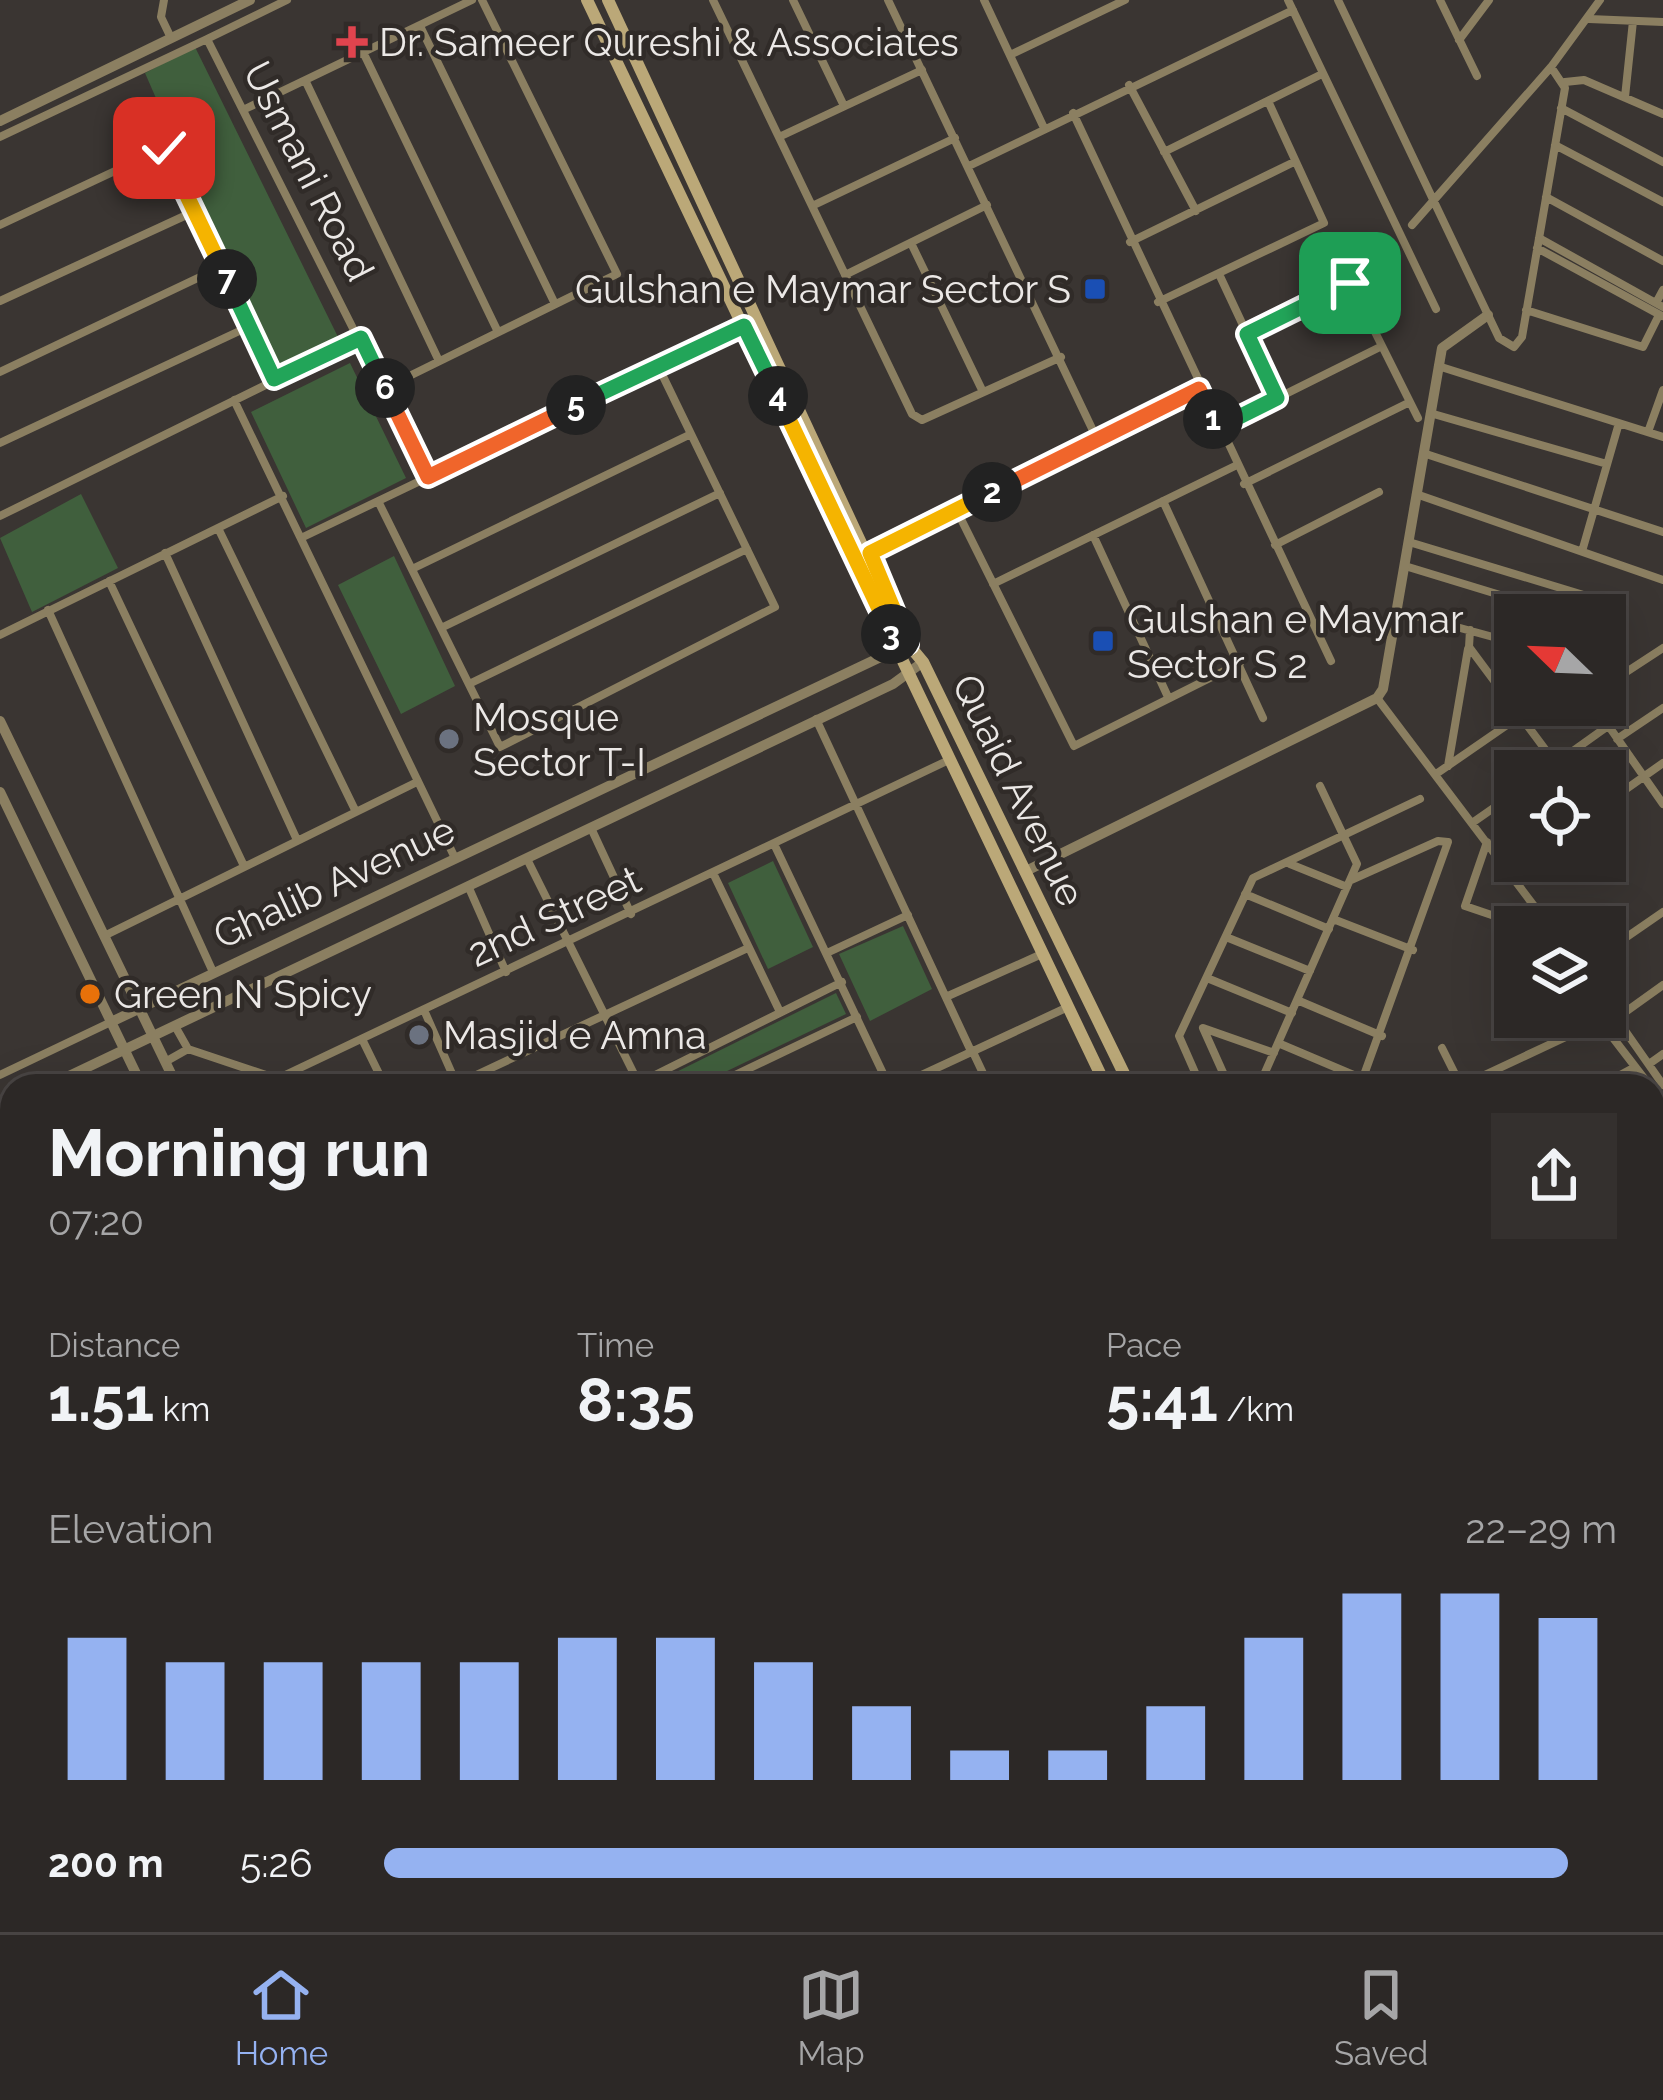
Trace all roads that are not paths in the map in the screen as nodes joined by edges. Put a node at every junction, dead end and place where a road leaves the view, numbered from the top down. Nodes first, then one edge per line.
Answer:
1 (164, 0) edge
2 (250, 0) edge
3 (287, 0) edge
4 (472, 0) edge
5 (482, 0) edge
6 (587, 0) edge
7 (608, 0) edge
8 (713, 0) edge
9 (793, 0) edge
10 (888, 0) edge
11 (984, 0) edge
12 (1338, 0) edge
13 (1440, 0) edge
14 (1489, 0) edge
15 (1121, 1) edge
16 (1597, 2) edge
17 (1291, 5) edge
18 (1587, 19) junction
19 (1633, 21) junction
20 (1663, 22) edge
21 (420, 26) junction
22 (171, 38) junction
23 (207, 39) junction
24 (1459, 40) junction
25 (364, 54) junction
26 (1010, 56) junction
27 (1551, 68) junction
28 (922, 70) junction
29 (1322, 74) junction
30 (1477, 76) dead end
31 (306, 82) junction
32 (1564, 82) junction
33 (1129, 85) junction
34 (1625, 97) junction
35 (1268, 101) junction
36 (844, 106) junction
37 (1561, 108) junction
38 (245, 109) junction
39 (1073, 112) junction
40 (1663, 115) edge
41 (0, 121) edge
42 (1045, 128) junction
43 (0, 137) edge
44 (778, 137) junction
45 (955, 138) junction
46 (1555, 145) junction
47 (1164, 152) junction
48 (1294, 162) junction
49 (1663, 162) edge
50 (968, 166) junction
51 (1546, 197) junction
52 (1435, 199) junction
53 (1663, 202) edge
54 (987, 205) junction
55 (812, 206) junction
56 (194, 212) junction
57 (1196, 212) junction
58 (0, 225) edge
59 (1412, 225) dead end
60 (911, 242) junction
61 (1130, 242) junction
62 (1538, 243) junction
63 (1663, 261) edge
64 (221, 266) junction
65 (1373, 271) dead end
66 (1219, 274) junction
67 (845, 275) junction
68 (1350, 283) junction
69 (1663, 290) edge
70 (0, 301) edge
71 (1158, 302) junction
72 (555, 304) junction
73 (1436, 309) dead end
74 (1526, 310) junction
75 (1660, 310) edge
76 (1488, 315) junction
77 (744, 326) junction
78 (248, 327) junction
79 (498, 332) junction
80 (1247, 334) junction
81 (361, 338) junction
82 (1382, 346) junction
83 (1061, 357) junction
84 (439, 361) junction
85 (658, 366) junction
86 (1438, 366) junction
87 (0, 372) edge
88 (274, 379) junction
89 (385, 388) junction
90 (1199, 389) junction
91 (1663, 391) edge
92 (983, 392) junction
93 (1277, 398) junction
94 (234, 400) junction
95 (1410, 402) junction
96 (1424, 415) junction
97 (1619, 422) junction
98 (1217, 428) junction
99 (1648, 432) junction
100 (691, 434) junction
101 (1663, 437) edge
102 (1097, 439) junction
103 (0, 443) edge
104 (1424, 453) junction
105 (1607, 464) junction
106 (1235, 466) junction
107 (428, 477) junction
108 (1244, 484) junction
109 (1379, 492) dead end
110 (720, 493) junction
111 (1417, 494) junction
112 (283, 496) junction
113 (378, 501) junction
114 (1163, 501) junction
115 (1595, 506) junction
116 (957, 511) junction
117 (0, 516) edge
118 (218, 528) junction
119 (1663, 532) edge
120 (1093, 535) junction
121 (303, 537) junction
122 (1409, 542) junction
123 (1275, 545) junction
124 (1583, 548) junction
125 (747, 549) junction
126 (870, 553) junction
127 (165, 554) junction
128 (1405, 566) junction
129 (412, 569) junction
130 (1663, 580) edge
131 (109, 581) junction
132 (993, 584) junction
133 (1497, 594) edge
134 (1581, 594) edge
135 (48, 610) junction
136 (1397, 611) junction
137 (440, 628) junction
138 (1470, 631) junction
139 (0, 635) edge
140 (1494, 637) edge
141 (903, 647) junction
142 (1469, 647) junction
143 (1663, 648) edge
144 (1331, 662) dead end
145 (1240, 663) junction
146 (916, 665) junction
147 (1626, 672) edge
148 (1494, 681) edge
149 (469, 684) junction
150 (1168, 698) junction
151 (1377, 698) junction
152 (1663, 708) edge
153 (1263, 718) dead end
154 (815, 719) junction
155 (0, 721) edge
156 (1506, 726) edge
157 (1608, 726) joint
158 (1617, 739) junction
159 (1575, 750) edge
160 (952, 758) junction
161 (1663, 763) edge
162 (1448, 766) junction
163 (1436, 774) junction
164 (1643, 776) junction
165 (417, 782) junction
166 (1320, 786) dead end
167 (1626, 789) edge
168 (0, 792) edge
169 (1420, 800) dead end
170 (1663, 804) edge
171 (856, 806) junction
172 (1494, 808) edge
173 (356, 812) junction
174 (1472, 823) junction
175 (591, 827) junction
176 (1347, 837) junction
177 (297, 840) junction
178 (1487, 842) junction
179 (775, 846) junction
180 (1494, 851) edge
181 (455, 858) junction
182 (527, 859) junction
183 (1288, 863) junction
184 (244, 866) junction
185 (1026, 871) junction
186 (714, 875) junction
187 (1349, 884) junction
188 (469, 888) junction
189 (1245, 894) junction
190 (180, 899) junction
191 (1663, 913) edge
192 (631, 914) junction
193 (908, 915) junction
194 (1494, 916) edge
195 (1333, 919) junction
196 (1329, 929) junction
197 (104, 936) junction
198 (1226, 937) junction
199 (1626, 938) edge
200 (569, 943) junction
201 (748, 948) junction
202 (1412, 950) junction
203 (829, 952) junction
204 (1044, 952) junction
205 (1310, 971) junction
206 (213, 972) junction
207 (506, 972) junction
208 (1207, 978) junction
209 (842, 982) junction
210 (1663, 986) edge
211 (948, 996) junction
212 (1297, 1000) junction
213 (1068, 1007) junction
214 (138, 1008) junction
215 (424, 1010) junction
216 (779, 1012) junction
217 (1292, 1012) junction
218 (1626, 1012) edge
219 (857, 1017) junction
220 (605, 1018) junction
221 (111, 1022) junction
222 (175, 1026) junction
223 (1626, 1031) edge
224 (1382, 1036) junction
225 (152, 1038) junction
226 (362, 1039) junction
227 (1276, 1048) junction
228 (1442, 1048) dead end
229 (188, 1049) junction
230 (125, 1050) junction
231 (971, 1050) junction
232 (1663, 1054) edge
233 (165, 1062) junction
234 (1649, 1064) junction
235 (1636, 1066) junction
236 (2, 1074) edge
237 (74, 1074) edge
238 (136, 1074) edge
239 (171, 1074) edge
240 (256, 1074) edge
241 (294, 1074) edge
242 (379, 1074) edge
243 (452, 1074) edge
244 (481, 1074) edge
245 (632, 1074) edge
246 (658, 1074) edge
247 (737, 1074) edge
248 (888, 1074) edge
249 (920, 1074) edge
250 (983, 1074) edge
251 (1100, 1074) edge
252 (1124, 1074) edge
253 (1196, 1074) edge
254 (1224, 1074) edge
255 (1264, 1074) edge
256 (1340, 1074) edge
257 (1366, 1074) edge
258 (1455, 1074) edge
259 (1487, 1074) edge
260 (1622, 1074) edge
261 (1641, 1074) edge
262 (1656, 1074) edge

1 - 22 street
2 - 22 street
3 - 23 street, Usmani Road
4 - 21 street
5 - 72 street
6 - 77 main road
7 - 126 main road, Quaid Avenue
8 - 44 street
9 - 36 street
10 - 28 street
11 - 26 street
12 - 52 street
13 - 24 street
14 - 24 street
15 - 26 street
16 - 18 street
17 - 29 street
17 - 33 street
18 - 19 street
18 - 27 street
19 - 20 street
19 - 34 street
21 - 25 street
21 - 72 street
22 - 41 street
23 - 38 street, Usmani Road
23 - 43 street
24 - 30 street
25 - 31 street
25 - 79 street
26 - 42 street
27 - 32 street
27 - 52 street
28 - 36 street
28 - 45 street
29 - 35 street
29 - 73 street
31 - 38 street
31 - 84 street
32 - 34 street
32 - 37 street
33 - 39 street
33 - 47 street
34 - 40 street
35 - 47 street
35 - 48 street
36 - 44 street
37 - 46 street
37 - 49 street
38 - 81 street, Usmani Road
39 - 42 street
39 - 61 street
42 - 50 street
44 - 55 street
45 - 50 street
45 - 55 street
46 - 51 street
46 - 53 street
47 - 57 street
48 - 57 street
48 - 66 street
50 - 54 street
51 - 62 street
51 - 63 street
52 - 59 street
52 - 76 street
54 - 60 street
54 - 83 street
55 - 67 street
56 - 58 street
56 - 64 street
56 - 70 street
57 - 61 street
60 - 67 street
60 - 92 street
61 - 71 street
62 - 74 street
62 - 75 street
64 - 78 street
64 - 87 street
65 - 68 street
66 - 71 street
66 - 80 street
67 - 92 street
68 - 80 street
68 - 82 street
69 - 75 street
71 - 90 street
72 - 79 street
74 - 75 street
74 - 76 street
76 - 86 street
77 - 85 street
77 - 141 main road
78 - 88 street
78 - 103 street
79 - 84 street
80 - 93 street
81 - 88 street
81 - 89 street, Usmani Road
82 - 93 street
82 - 95 street
83 - 92 street
83 - 102 street
84 - 89 street
85 - 100 street
85 - 107 street
86 - 96 street
86 - 97 street
88 - 94 street
89 - 107 street, Usmani Road
90 - 98 street
90 - 102 street
91 - 99 street
93 - 98 street
94 - 112 street
94 - 117 street
95 - 96 street
95 - 108 street
96 - 104 street
96 - 105 street
97 - 99 street
97 - 105 street
98 - 106 street
99 - 101 street
100 - 110 street
100 - 129 street
102 - 116 street
104 - 111 street
104 - 115 street
105 - 115 street
106 - 108 street
106 - 114 street
107 - 113 street
108 - 123 street
109 - 123 street
110 - 125 street
110 - 137 street
111 - 122 street
111 - 124 street
112 - 118 street
112 - 121 street
113 - 121 street
113 - 129 street
114 - 120 street
114 - 145 street
115 - 119 street
115 - 124 street
116 - 126 street
116 - 132 street
118 - 127 street
118 - 173 street
120 - 132 street
120 - 150 street
121 - 165 street
122 - 128 street
122 - 134 street
123 - 144 street
124 - 130 street
125 - 149 street
125 - 149 street
126 - 141 main road, Quaid Avenue
127 - 131 street
127 - 177 street
128 - 133 street
128 - 136 street
129 - 137 street
131 - 135 street
131 - 184 street
132 - 150 street
135 - 139 street
135 - 190 street
136 - 138 street
136 - 151 street
137 - 149 street
138 - 140 street
138 - 142 street
141 - 146 main road, Quaid Avenue
141 - 181 street, Ghalib Avenue
142 - 148 street
142 - 162 street
143 - 147 street
145 - 150 street
145 - 153 street
146 - 154 street, Ghalib Avenue
146 - 160 main road
146 - 185 main road, Quaid Avenue
151 - 163 street
151 - 185 street
152 - 158 street
154 - 171 street
154 - 175 street, Ghalib Avenue
155 - 197 street
156 - 162 street
157 - 158 street
157 - 159 street
158 - 164 street
160 - 171 street, 2nd Street
160 - 204 main road
161 - 164 street
162 - 163 street
163 - 174 street
164 - 167 street
164 - 170 street
165 - 173 street
165 - 181 street
166 - 176 street
168 - 221 street
169 - 176 street
171 - 179 street, 2nd Street
171 - 193 street
172 - 174 street
173 - 177 street
174 - 178 street
175 - 182 street, Ghalib Avenue
175 - 192 street
176 - 183 street
176 - 187 street
177 - 184 street
178 - 180 street
178 - 194 street
179 - 186 street, 2nd Street
179 - 203 street
181 - 206 street, Ghalib Avenue
182 - 188 street, Ghalib Avenue
182 - 200 street
183 - 187 street
183 - 189 street
184 - 190 street
185 - 252 main road, Quaid Avenue
186 - 192 street, 2nd Street
186 - 201 street
187 - 195 street
187 - 202 street
188 - 207 street
188 - 222 street, Ghalib Avenue
189 - 196 street
189 - 198 street
190 - 197 street
190 - 206 street
191 - 199 street
192 - 200 street, 2nd Street
193 - 203 street
193 - 211 street
195 - 196 street
195 - 202 street
196 - 205 street
197 - 214 street
198 - 205 street
198 - 208 street
200 - 207 street, 2nd Street
200 - 220 street
201 - 216 street
201 - 220 street
202 - 224 street
203 - 209 street
204 - 211 street
204 - 213 main road
205 - 212 street
206 - 214 street, Ghalib Avenue
207 - 215 street, 2nd Street
208 - 217 street
208 - 253 street
209 - 216 street
209 - 219 street
210 - 218 street
211 - 231 street
212 - 217 street
212 - 224 street
213 - 231 street
213 - 251 main road
214 - 221 street, Ghalib Avenue
214 - 225 street
215 - 226 street, 2nd Street
215 - 243 street
216 - 246 street
217 - 227 street
219 - 247 street
219 - 248 street
220 - 244 street
220 - 245 street
221 - 230 street
221 - 236 street
222 - 225 street, Ghalib Avenue
222 - 229 street
223 - 234 street
224 - 257 street
225 - 230 street, Ghalib Avenue
225 - 233 street
226 - 241 street, 2nd Street
226 - 242 street
227 - 254 street
227 - 255 street
227 - 256 street
228 - 258 street
229 - 233 street
229 - 240 street
230 - 237 street, Ghalib Avenue
230 - 238 street
231 - 249 street
231 - 250 street
232 - 234 street
233 - 239 street
234 - 262 street
235 - 259 street
235 - 260 street
235 - 261 street

